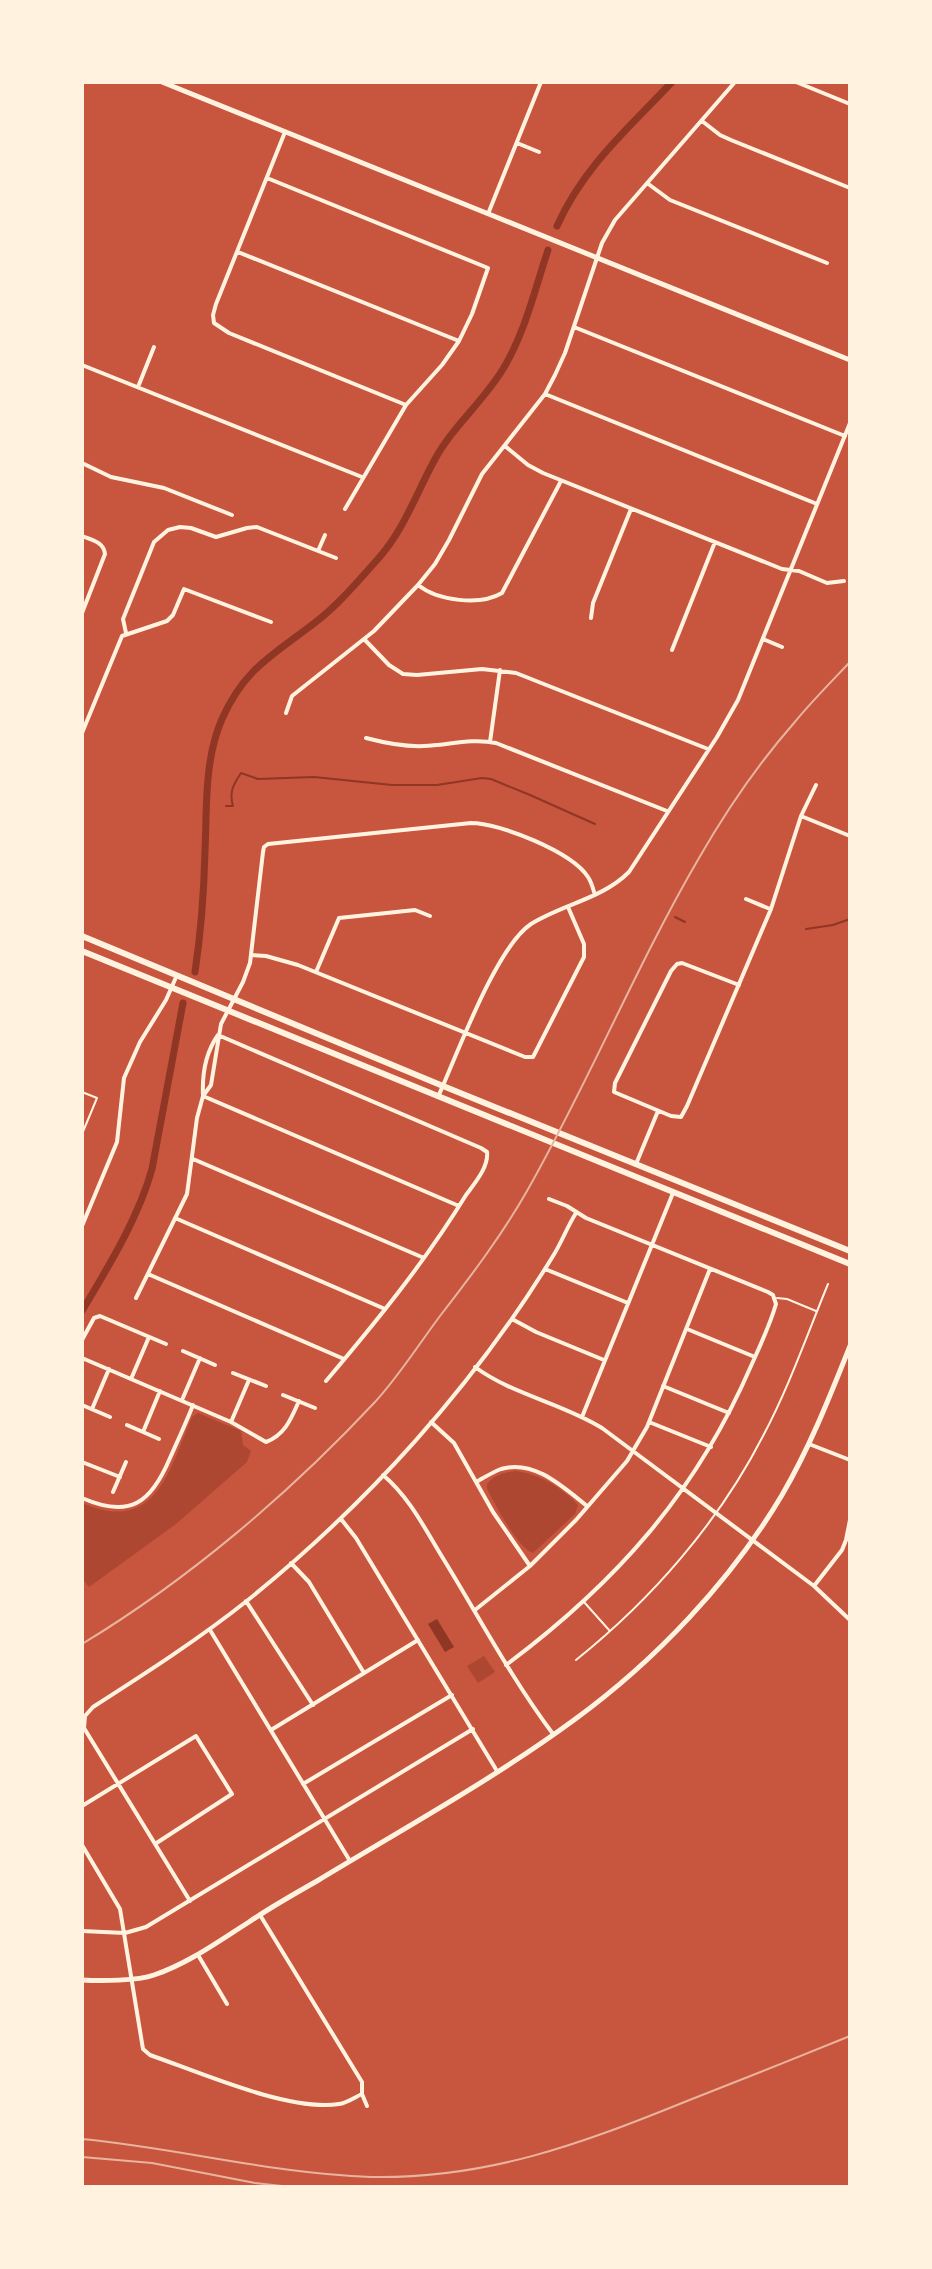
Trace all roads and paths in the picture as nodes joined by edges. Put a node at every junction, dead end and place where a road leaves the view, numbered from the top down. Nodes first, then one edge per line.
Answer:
1 (162, 82) edge
2 (541, 82) edge
3 (735, 82) edge
4 (796, 82) edge
5 (850, 104) edge
6 (702, 121) junction
7 (285, 132) junction
8 (517, 143) junction
9 (539, 152) dead end
10 (267, 178) junction
11 (647, 183) junction
12 (850, 188) edge
13 (488, 214) junction
14 (238, 252) junction
15 (596, 258) junction
16 (827, 263) dead end
17 (574, 327) junction
18 (459, 341) junction
19 (154, 347) dead end
20 (850, 360) edge
21 (82, 365) edge
22 (138, 387) junction
23 (545, 394) junction
24 (406, 405) junction
25 (850, 423) edge
26 (845, 436) junction
27 (504, 446) junction
28 (82, 463) edge
29 (363, 477) junction
30 (561, 481) junction
31 (817, 504) junction
32 (345, 509) dead end
33 (631, 509) junction
34 (232, 515) dead end
35 (325, 535) dead end
36 (82, 536) edge
37 (715, 542) junction
38 (318, 551) junction
39 (336, 558) dead end
40 (791, 570) junction
41 (844, 581) dead end
42 (418, 585) junction
43 (82, 613) edge
44 (591, 618) dead end
45 (271, 622) dead end
46 (126, 633) junction
47 (364, 639) junction
48 (763, 639) junction
49 (782, 647) dead end
50 (672, 650) dead end
51 (500, 670) junction
52 (286, 713) dead end
53 (82, 733) edge
54 (366, 738) dead end
55 (490, 742) junction
56 (708, 749) junction
57 (816, 785) dead end
58 (667, 811) junction
59 (801, 816) junction
60 (850, 836) edge
61 (595, 895) junction
62 (746, 899) dead end
63 (568, 907) junction
64 (771, 909) junction
65 (430, 916) dead end
66 (82, 936) edge
67 (82, 951) edge
68 (251, 955) junction
69 (316, 972) junction
70 (177, 975) junction
71 (739, 985) junction
72 (172, 988) junction
73 (233, 999) junction
74 (227, 1010) junction
75 (465, 1033) junction
76 (218, 1035) junction
77 (443, 1086) junction
78 (82, 1092) edge
79 (203, 1096) junction
80 (438, 1097) junction
81 (658, 1111) junction
82 (82, 1134) edge
83 (193, 1159) junction
84 (636, 1164) junction
85 (674, 1192) junction
86 (549, 1199) dead end
87 (459, 1206) junction
88 (576, 1213) junction
89 (175, 1218) junction
90 (82, 1226) edge
91 (652, 1245) junction
92 (850, 1251) edge
93 (424, 1258) junction
94 (850, 1264) edge
95 (545, 1269) junction
96 (710, 1269) junction
97 (148, 1274) junction
98 (828, 1284) dead end
99 (136, 1298) dead end
100 (775, 1298) junction
101 (628, 1303) junction
102 (385, 1309) junction
103 (817, 1312) junction
104 (512, 1319) junction
105 (686, 1329) junction
106 (149, 1337) junction
107 (82, 1340) edge
108 (166, 1344) dead end
109 (850, 1346) edge
110 (183, 1351) dead end
111 (755, 1357) junction
112 (82, 1358) edge
113 (200, 1358) junction
114 (345, 1359) junction
115 (605, 1360) junction
116 (215, 1365) dead end
117 (475, 1367) junction
118 (109, 1369) junction
119 (233, 1373) dead end
120 (131, 1379) junction
121 (249, 1380) junction
122 (326, 1381) dead end
123 (266, 1386) dead end
124 (663, 1386) junction
125 (160, 1391) junction
126 (283, 1395) dead end
127 (182, 1400) junction
128 (299, 1401) junction
129 (82, 1405) edge
130 (193, 1405) junction
131 (315, 1408) dead end
132 (92, 1409) junction
133 (729, 1413) junction
134 (110, 1417) dead end
135 (582, 1417) junction
136 (231, 1422) junction
137 (431, 1422) junction
138 (649, 1422) junction
139 (127, 1425) dead end
140 (143, 1432) junction
141 (159, 1439) dead end
142 (809, 1444) junction
143 (711, 1447) junction
144 (634, 1451) junction
145 (850, 1460) edge
146 (82, 1462) edge
147 (126, 1462) dead end
148 (383, 1475) junction
149 (120, 1477) junction
150 (478, 1481) junction
151 (684, 1489) junction
152 (113, 1492) dead end
153 (82, 1498) edge
154 (587, 1506) junction
155 (717, 1513) junction
156 (341, 1519) junction
157 (850, 1520) edge
158 (753, 1539) junction
159 (291, 1563) junction
160 (530, 1566) junction
161 (814, 1586) junction
162 (246, 1601) junction
163 (583, 1602) junction
164 (475, 1610) junction
165 (850, 1620) edge
166 (209, 1629) junction
167 (610, 1631) junction
168 (418, 1640) junction
169 (576, 1660) dead end
170 (506, 1665) junction
171 (364, 1673) junction
172 (452, 1695) junction
173 (313, 1705) junction
174 (473, 1729) junction
175 (271, 1730) junction
176 (553, 1734) junction
177 (497, 1771) junction
178 (118, 1784) junction
179 (303, 1784) junction
180 (82, 1806) edge
181 (325, 1819) junction
182 (155, 1844) junction
183 (82, 1845) edge
184 (350, 1861) junction
185 (190, 1901) junction
186 (260, 1915) junction
187 (82, 1931) edge
188 (125, 1933) junction
189 (198, 1955) junction
190 (132, 1978) junction
191 (82, 1980) edge
192 (227, 2004) dead end
193 (362, 2094) junction
194 (367, 2106) dead end

1 - 7 street
2 - 8 street
3 - 6 street
4 - 5 street
6 - 11 street
6 - 12 street
7 - 10 street
7 - 13 street
8 - 9 street
8 - 13 street
10 - 14 street
10 - 18 street
11 - 15 street
11 - 16 street
13 - 15 street
14 - 18 street
14 - 24 street
15 - 17 street
15 - 20 street
17 - 23 street
17 - 26 street
18 - 24 street
19 - 22 street
21 - 22 street
22 - 29 street
23 - 27 street
23 - 31 street
24 - 29 street
25 - 26 street
26 - 31 street
27 - 30 street
27 - 42 street
28 - 34 street
29 - 32 street
30 - 33 street
30 - 42 street
31 - 40 street
33 - 37 street
33 - 44 street
35 - 38 street
36 - 43 street
37 - 40 street
37 - 50 street
38 - 39 street
38 - 46 street
40 - 41 street
40 - 48 street
42 - 47 street
45 - 46 street
46 - 53 street
47 - 51 street
47 - 52 street
48 - 49 street
48 - 56 street
51 - 55 street
51 - 56 street
54 - 55 street
55 - 58 street
56 - 58 street
57 - 59 street
58 - 61 street
59 - 60 street
59 - 64 street
61 - 63 street
61 - 68 street
62 - 64 street
63 - 75 street
63 - 75 street
64 - 71 street
65 - 69 street
66 - 70 main road
67 - 72 main road
68 - 69 street
68 - 73 street
69 - 75 street
70 - 72 street
70 - 73 main road
71 - 81 street
71 - 81 street
72 - 74 main road
72 - 90 street
73 - 74 street
73 - 77 main road
74 - 76 street
74 - 80 main road
75 - 77 street
76 - 79 street
76 - 87 street
77 - 80 street
77 - 84 main road
78 - 82 lane
79 - 83 street
79 - 87 street
80 - 85 main road
81 - 84 street
83 - 89 street
83 - 93 street
84 - 92 main road
85 - 91 street
85 - 94 main road
86 - 88 street
87 - 93 street
88 - 91 street
88 - 95 street
89 - 97 street
89 - 102 street
91 - 96 street
91 - 101 street
93 - 102 street
95 - 101 street
95 - 104 street
96 - 100 street
96 - 105 street
97 - 99 street
97 - 114 street
98 - 103 lane
100 - 103 lane
100 - 111 street
101 - 115 street
102 - 114 street
103 - 155 lane
104 - 115 street
104 - 117 street
105 - 111 street
105 - 124 street
106 - 107 street
106 - 108 street
106 - 120 street
109 - 142 street
110 - 113 street
111 - 133 street
112 - 118 street
113 - 116 street
113 - 127 street
114 - 122 street
115 - 135 street
117 - 135 street
117 - 137 street
118 - 120 street
118 - 132 street
119 - 121 street
120 - 125 street
121 - 123 street
121 - 136 street
124 - 133 street
124 - 138 street
125 - 127 street
125 - 140 street
126 - 128 street
127 - 130 street
128 - 131 street
128 - 136 street
129 - 132 street
130 - 136 street
130 - 153 street
132 - 134 street
133 - 143 street
135 - 144 street
137 - 148 street
137 - 150 street
138 - 143 street
138 - 144 street
139 - 140 street
140 - 141 street
142 - 145 street
142 - 158 street
143 - 151 street
144 - 151 street
144 - 154 street
146 - 149 street
147 - 149 street
148 - 156 street
148 - 164 street
149 - 152 street
150 - 154 street
150 - 160 street
151 - 155 street
151 - 163 street
154 - 160 street
155 - 158 street
155 - 167 lane
156 - 159 street
156 - 168 street
157 - 161 street
158 - 161 street
158 - 176 street
159 - 162 street
159 - 171 street
160 - 164 street
161 - 165 street
162 - 166 street
162 - 173 street
163 - 167 lane
163 - 170 street
164 - 170 street
166 - 175 street
166 - 178 street
167 - 169 lane
168 - 171 street
168 - 172 street
170 - 176 street
171 - 173 street
172 - 174 street
172 - 179 street
173 - 175 street
174 - 177 street
174 - 181 street
175 - 179 street
176 - 177 street
177 - 184 street
178 - 180 street
178 - 182 street
178 - 182 street
179 - 181 street
181 - 184 street
181 - 185 street
182 - 185 street
183 - 188 street
184 - 186 street
185 - 188 street
186 - 189 street
186 - 193 street
187 - 188 street
188 - 190 street
189 - 190 street
189 - 192 street
190 - 191 street
190 - 193 street
193 - 194 street

